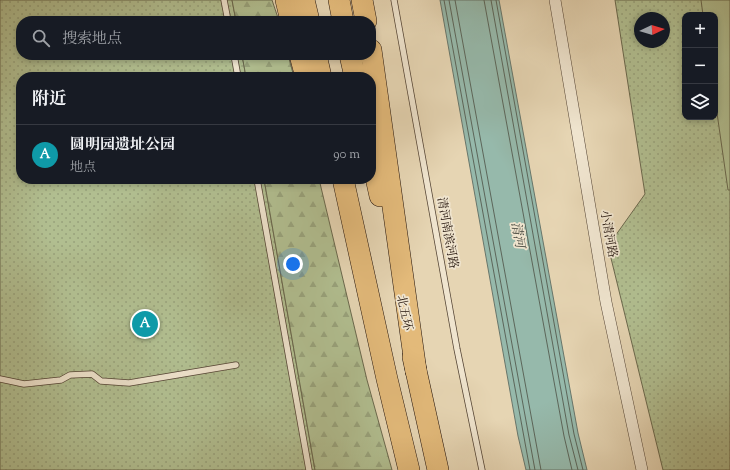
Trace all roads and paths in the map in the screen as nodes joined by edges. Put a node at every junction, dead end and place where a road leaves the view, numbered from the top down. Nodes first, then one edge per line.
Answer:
1 (224, 0) edge
2 (286, 0) edge
3 (304, 0) edge
4 (339, 0) edge
5 (362, 0) edge
6 (394, 0) edge
7 (555, 0) edge
8 (227, 16) edge
9 (290, 16) edge
10 (308, 16) edge
11 (342, 16) edge
12 (365, 16) edge
13 (235, 60) edge
14 (301, 60) edge
15 (317, 60) edge
16 (351, 60) edge
17 (372, 60) edge
18 (237, 72) edge
19 (305, 72) edge
20 (320, 72) edge
21 (354, 72) edge
22 (374, 72) edge
23 (376, 86) edge
24 (376, 179) edge
25 (258, 184) edge
26 (335, 184) edge
27 (345, 184) edge
28 (236, 365) dead end
29 (416, 371) junction
30 (0, 379) edge
31 (387, 379) junction
32 (309, 470) edge
33 (409, 470) edge
34 (438, 470) edge
35 (482, 470) edge
36 (642, 470) edge

1 - 8 lane
2 - 9 highway
3 - 10 highway
4 - 11 highway
5 - 12 highway
6 - 35 lane, 清河南滨河路
7 - 36 street, 小清河路
13 - 18 lane
14 - 19 highway
15 - 20 highway
16 - 21 highway
17 - 22 highway
23 - 29 highway
24 - 29 highway, 北五环
25 - 32 lane
26 - 31 highway
27 - 31 highway
28 - 30 lane
29 - 34 highway, 北五环
31 - 33 highway

